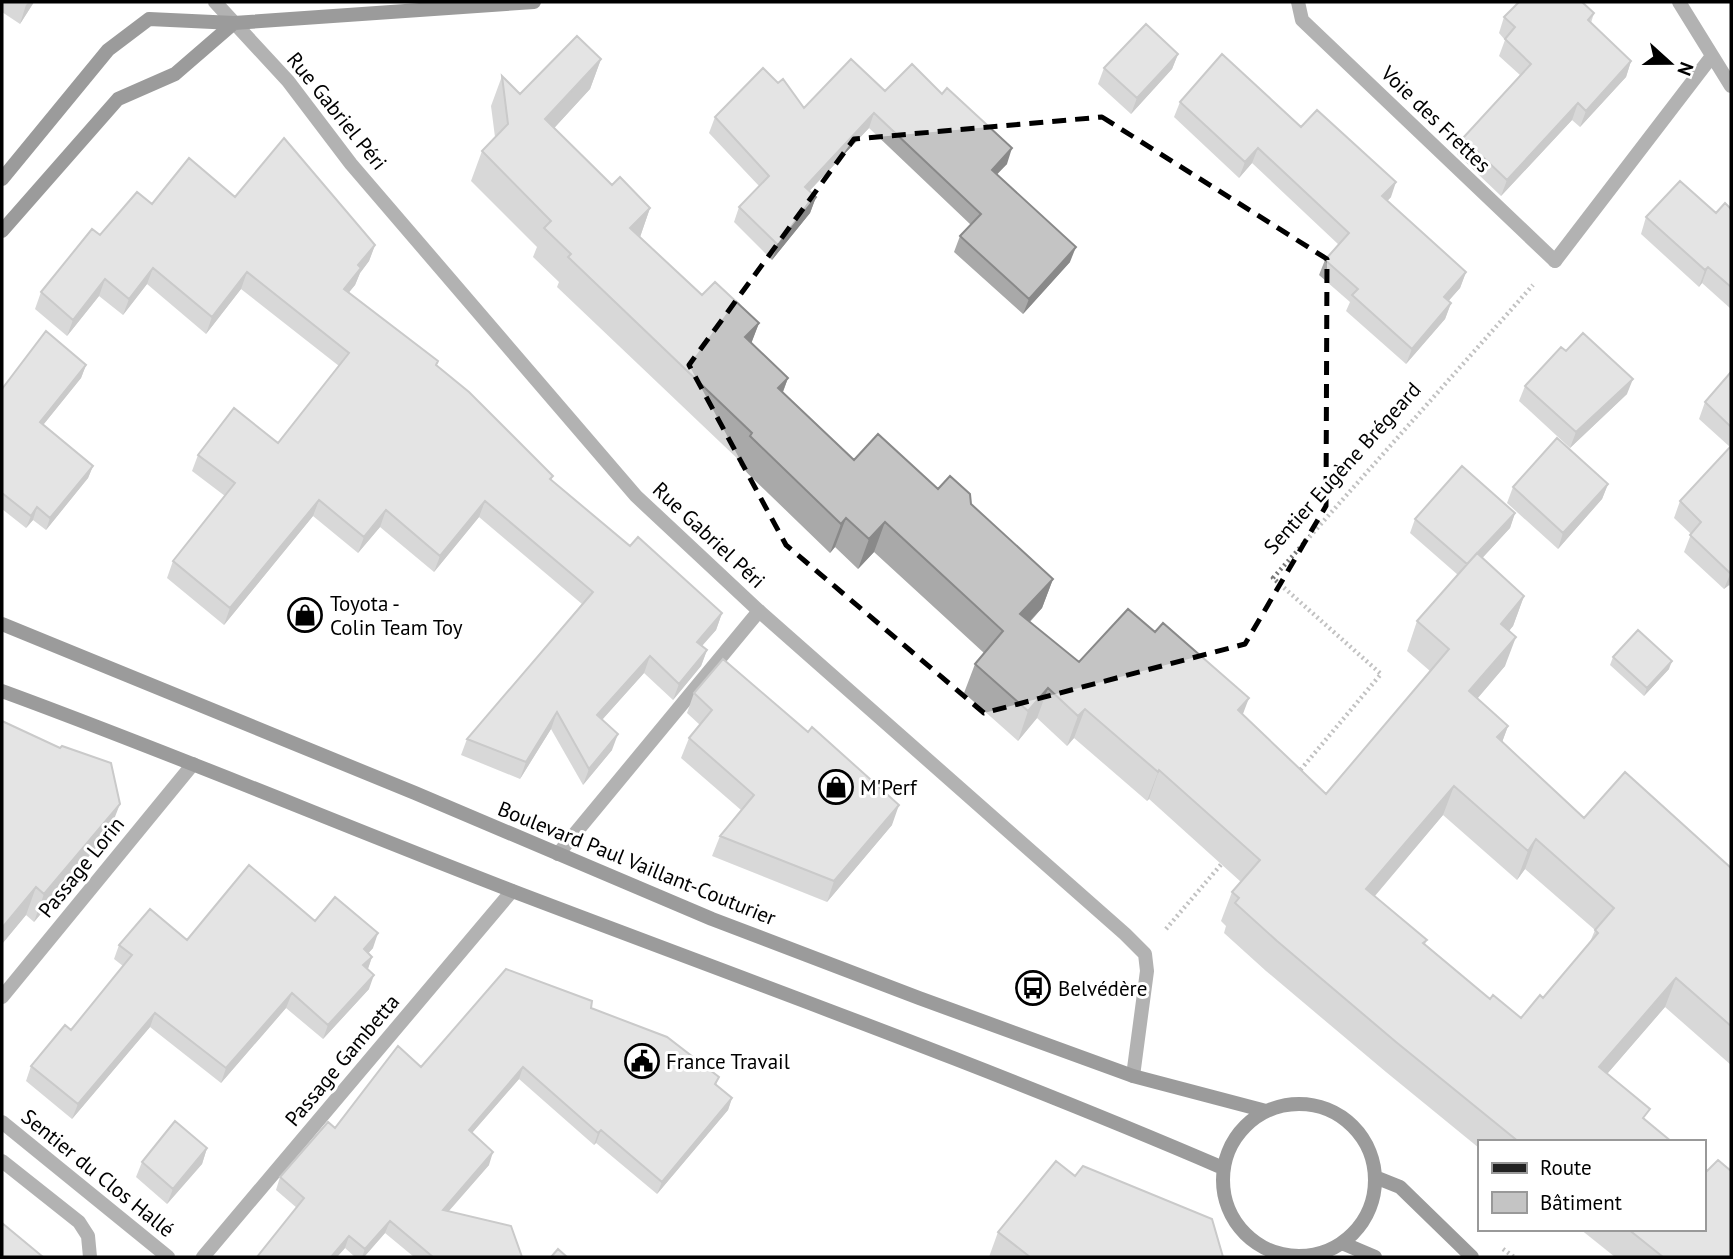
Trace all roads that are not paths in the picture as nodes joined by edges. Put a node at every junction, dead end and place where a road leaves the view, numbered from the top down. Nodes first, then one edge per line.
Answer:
1 (215, 2) edge
2 (534, 2) edge
3 (1298, 2) edge
4 (1679, 2) edge
5 (234, 23) junction
6 (1712, 57) junction
7 (1731, 86) edge
8 (2, 179) edge
9 (2, 231) edge
10 (759, 611) junction
11 (2, 624) edge
12 (2, 691) edge
13 (192, 764) junction
14 (558, 854) junction
15 (512, 891) junction
16 (2, 997) edge
17 (1133, 1076) junction
18 (1266, 1111) junction
19 (2, 1122) edge
20 (2, 1161) edge
21 (1223, 1168) junction
22 (1375, 1177) junction
23 (1342, 1243) junction
24 (1283, 1256) edge
25 (90, 1257) edge
26 (168, 1257) edge
27 (203, 1257) edge
28 (1375, 1257) edge
29 (1472, 1257) edge

1 - 5 street, Rue Gabriel Péri
2 - 5 main road
3 - 6 street, Voie des Frettes
4 - 6 street
5 - 8 main road
5 - 9 main road
5 - 10 street, Rue Gabriel Péri
6 - 7 street
10 - 14 street
10 - 17 street, Rue Gabriel Péri
11 - 14 main road, Boulevard Paul Vaillant-Couturier
12 - 13 main road
13 - 15 main road
13 - 16 street, Passage Lorin
14 - 17 main road, Boulevard Paul Vaillant-Couturier
15 - 21 main road
15 - 27 street, Passage Gambetta
17 - 18 main road, Boulevard Paul Vaillant-Couturier
18 - 21 main road
18 - 22 main road
19 - 26 street, Sentier du Clos Hallé
20 - 25 street
21 - 24 main road
22 - 23 main road
22 - 29 main road
23 - 24 main road
23 - 28 main road

